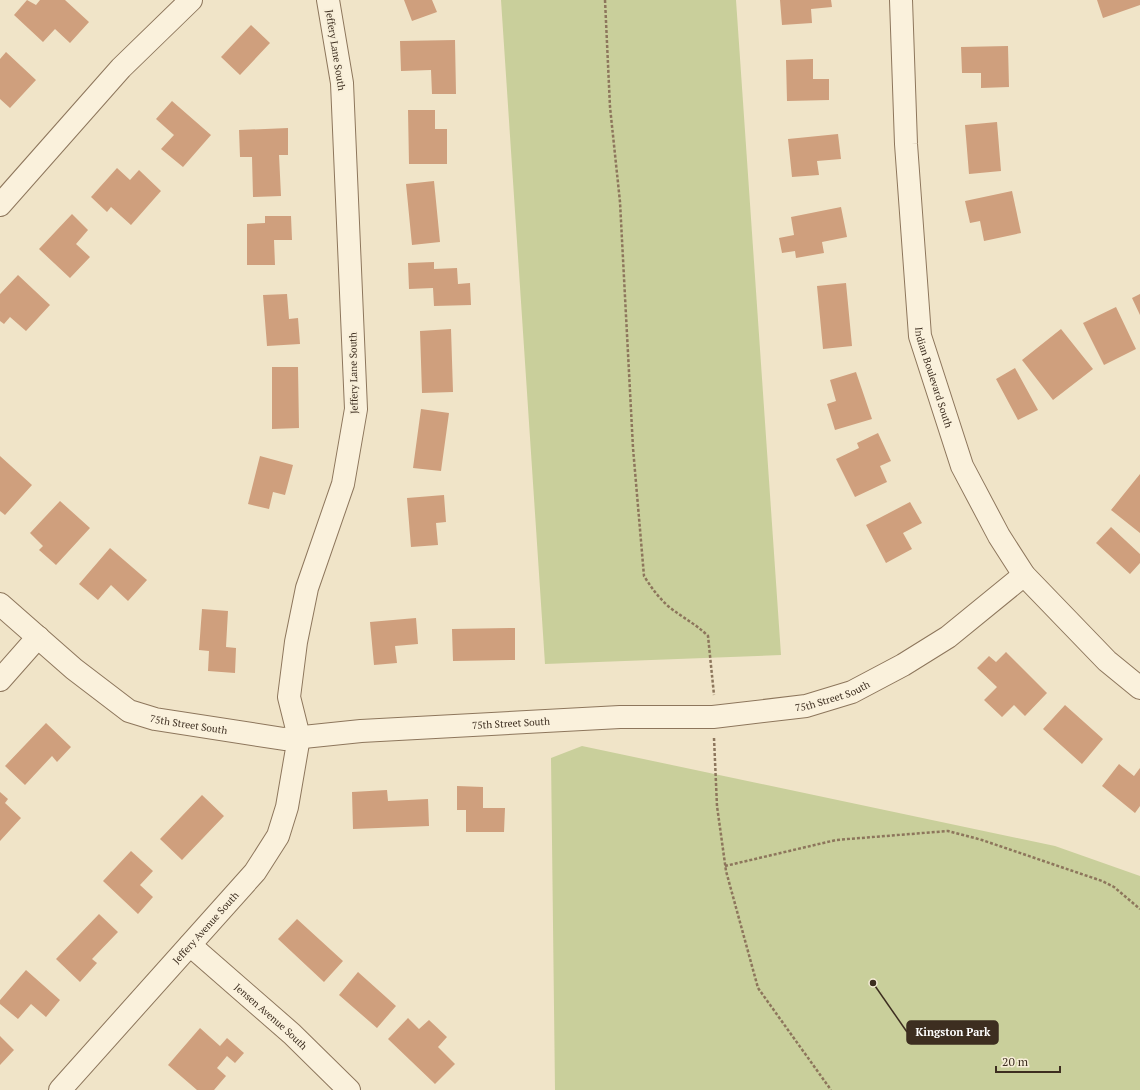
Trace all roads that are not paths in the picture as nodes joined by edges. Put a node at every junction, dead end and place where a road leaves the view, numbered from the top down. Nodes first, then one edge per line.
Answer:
1 (191, 0) edge
2 (328, 0) edge
3 (901, 0) edge
4 (0, 205) edge
5 (1024, 574) junction
6 (0, 604) edge
7 (38, 638) junction
8 (0, 680) edge
9 (1140, 688) edge
10 (299, 738) junction
11 (190, 945) junction
12 (60, 1090) edge
13 (350, 1090) edge

1 - 4 street
2 - 10 street, Jeffery Lane South
3 - 5 street, Indian Boulevard South
5 - 9 street, Indian Boulevard South
5 - 10 street, 75th Street South
6 - 7 street, 75th Street South
7 - 8 street
7 - 10 street, 75th Street South
10 - 11 street, Jeffery Avenue South
11 - 12 street, Jeffery Avenue South
11 - 13 street, Jensen Avenue South

